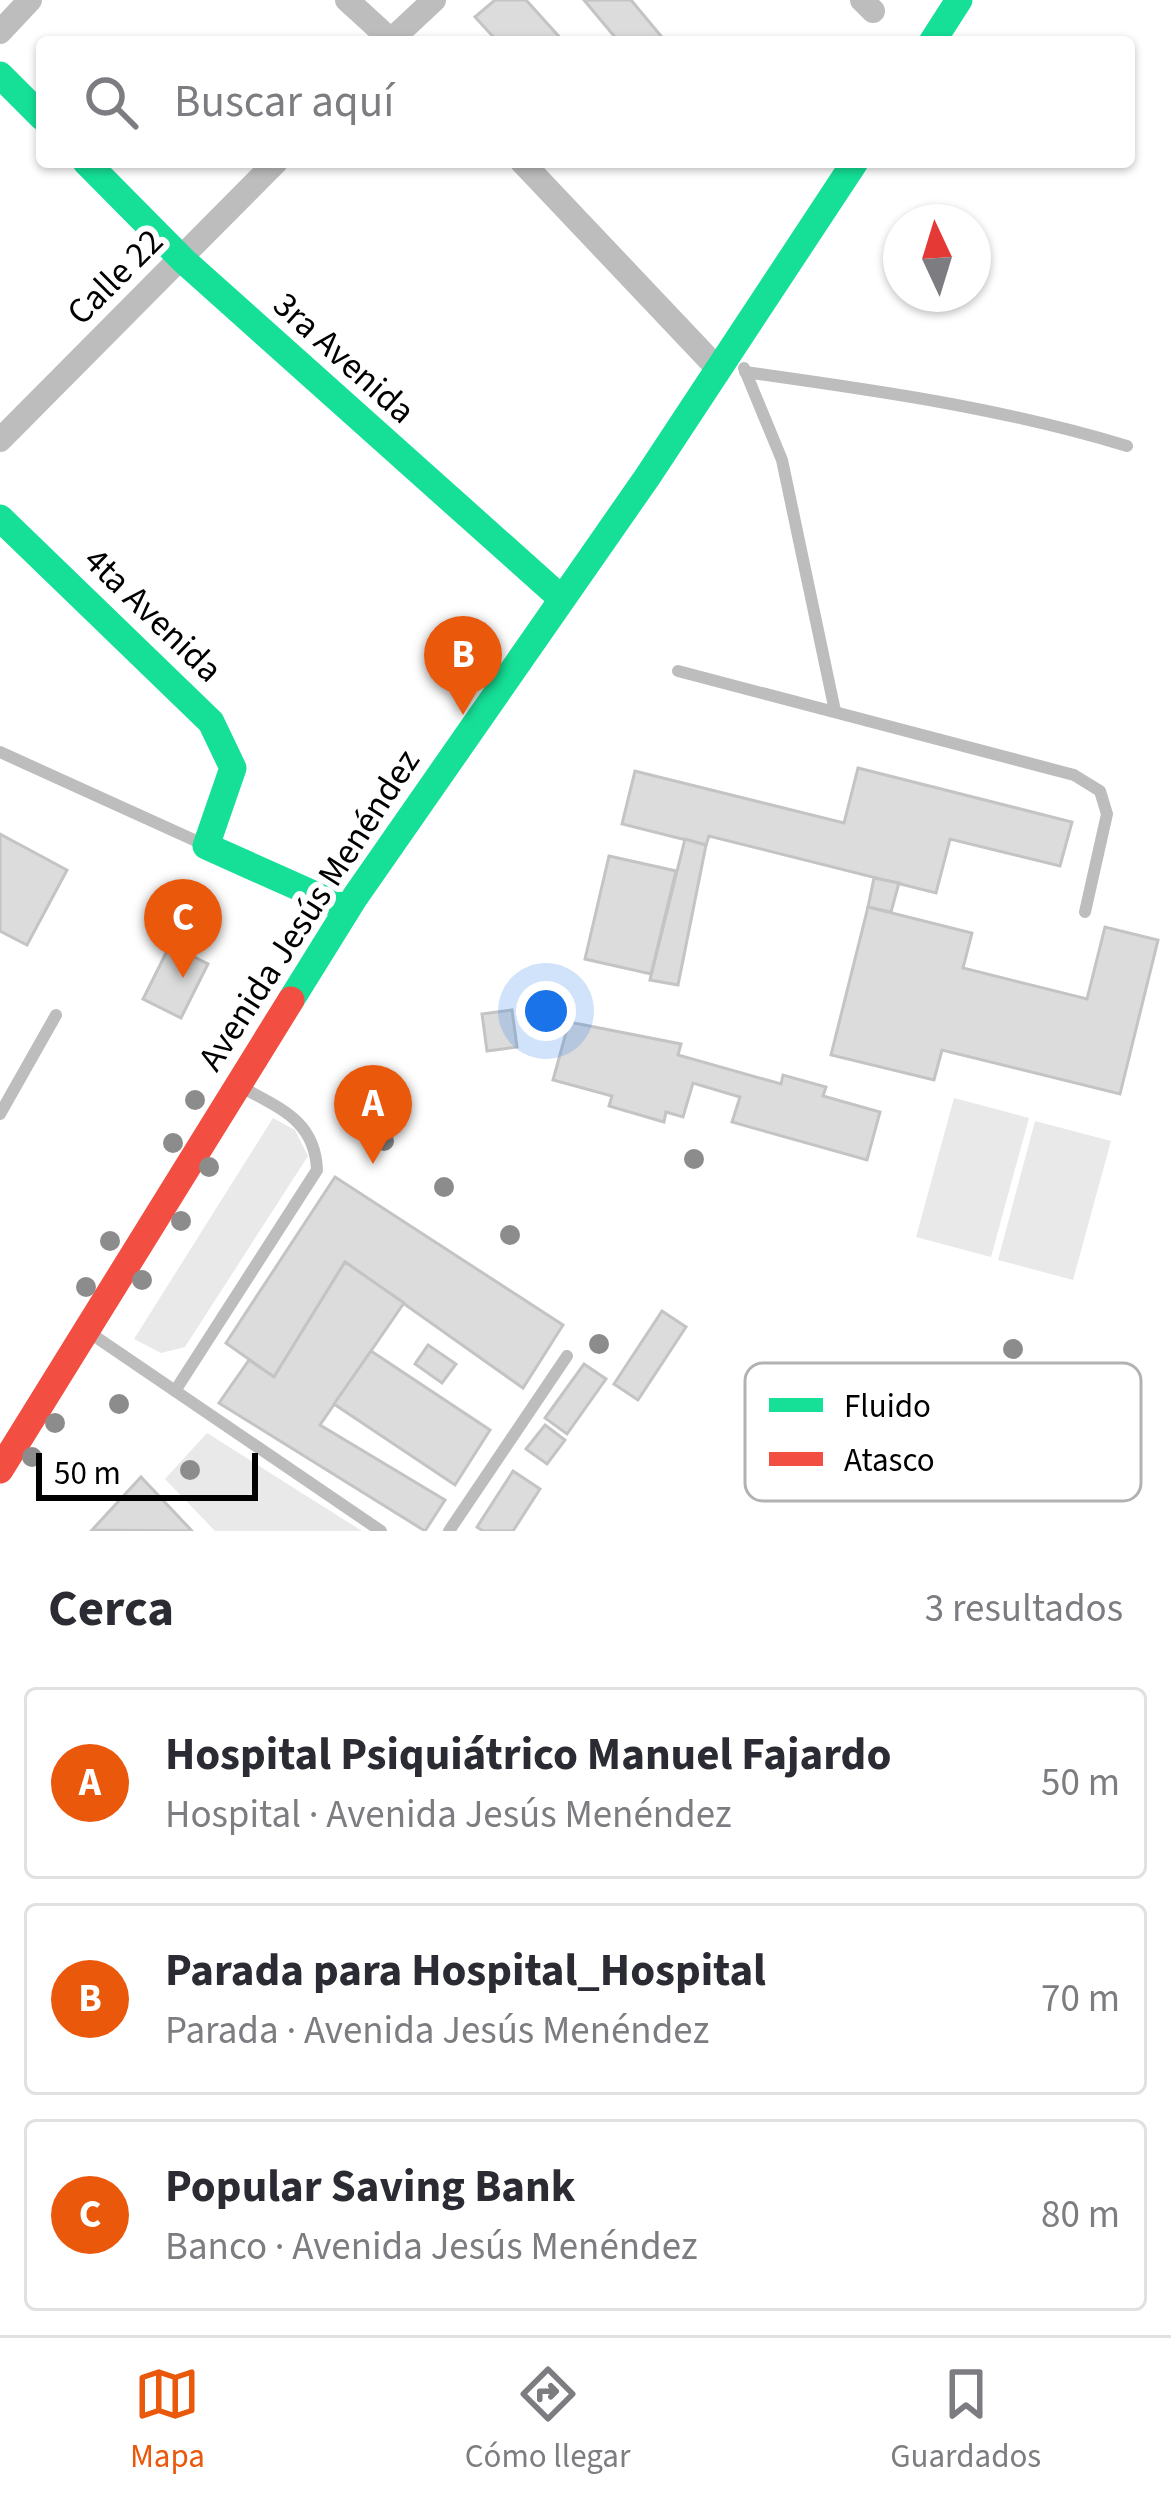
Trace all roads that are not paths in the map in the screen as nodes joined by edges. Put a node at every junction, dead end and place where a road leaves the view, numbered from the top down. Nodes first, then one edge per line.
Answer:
1 (30, 0) edge
2 (347, 0) edge
3 (434, 0) edge
4 (959, 0) edge
5 (0, 32) edge
6 (386, 36) edge
7 (396, 36) edge
8 (936, 36) edge
9 (0, 75) edge
10 (36, 111) edge
11 (92, 168) edge
12 (270, 168) edge
13 (528, 168) edge
14 (851, 168) edge
15 (184, 261) junction
16 (732, 362) junction
17 (0, 440) edge
18 (1127, 446) dead end
19 (0, 518) edge
20 (562, 598) junction
21 (678, 670) dead end
22 (835, 711) junction
23 (0, 752) edge
24 (206, 846) junction
25 (347, 910) junction
26 (1085, 912) dead end
27 (56, 1016) dead end
28 (237, 1084) junction
29 (0, 1114) edge
30 (84, 1329) junction
31 (567, 1356) dead end
32 (175, 1390) junction
33 (0, 1470) edge
34 (381, 1531) edge
35 (449, 1531) edge

1 - 5 street
2 - 6 street
3 - 7 street
4 - 8 main road
9 - 10 main road
11 - 15 main road, 3ra Avenida
12 - 15 street, Calle 22
13 - 16 street
14 - 16 main road, Avenida Jesús Menéndez
15 - 17 street, Calle 22
15 - 20 main road, 3ra Avenida
16 - 18 lane
16 - 20 main road, Avenida Jesús Menéndez
16 - 22 lane
19 - 24 main road, 4ta Avenida
20 - 25 main road, Avenida Jesús Menéndez
21 - 22 lane
22 - 26 lane
23 - 24 lane
24 - 25 main road
25 - 28 main road, Avenida Jesús Menéndez
27 - 29 lane
28 - 30 main road, Avenida Jesús Menéndez
28 - 32 lane
30 - 32 lane
30 - 33 main road, Avenida Jesús Menéndez
31 - 35 lane
32 - 34 lane

